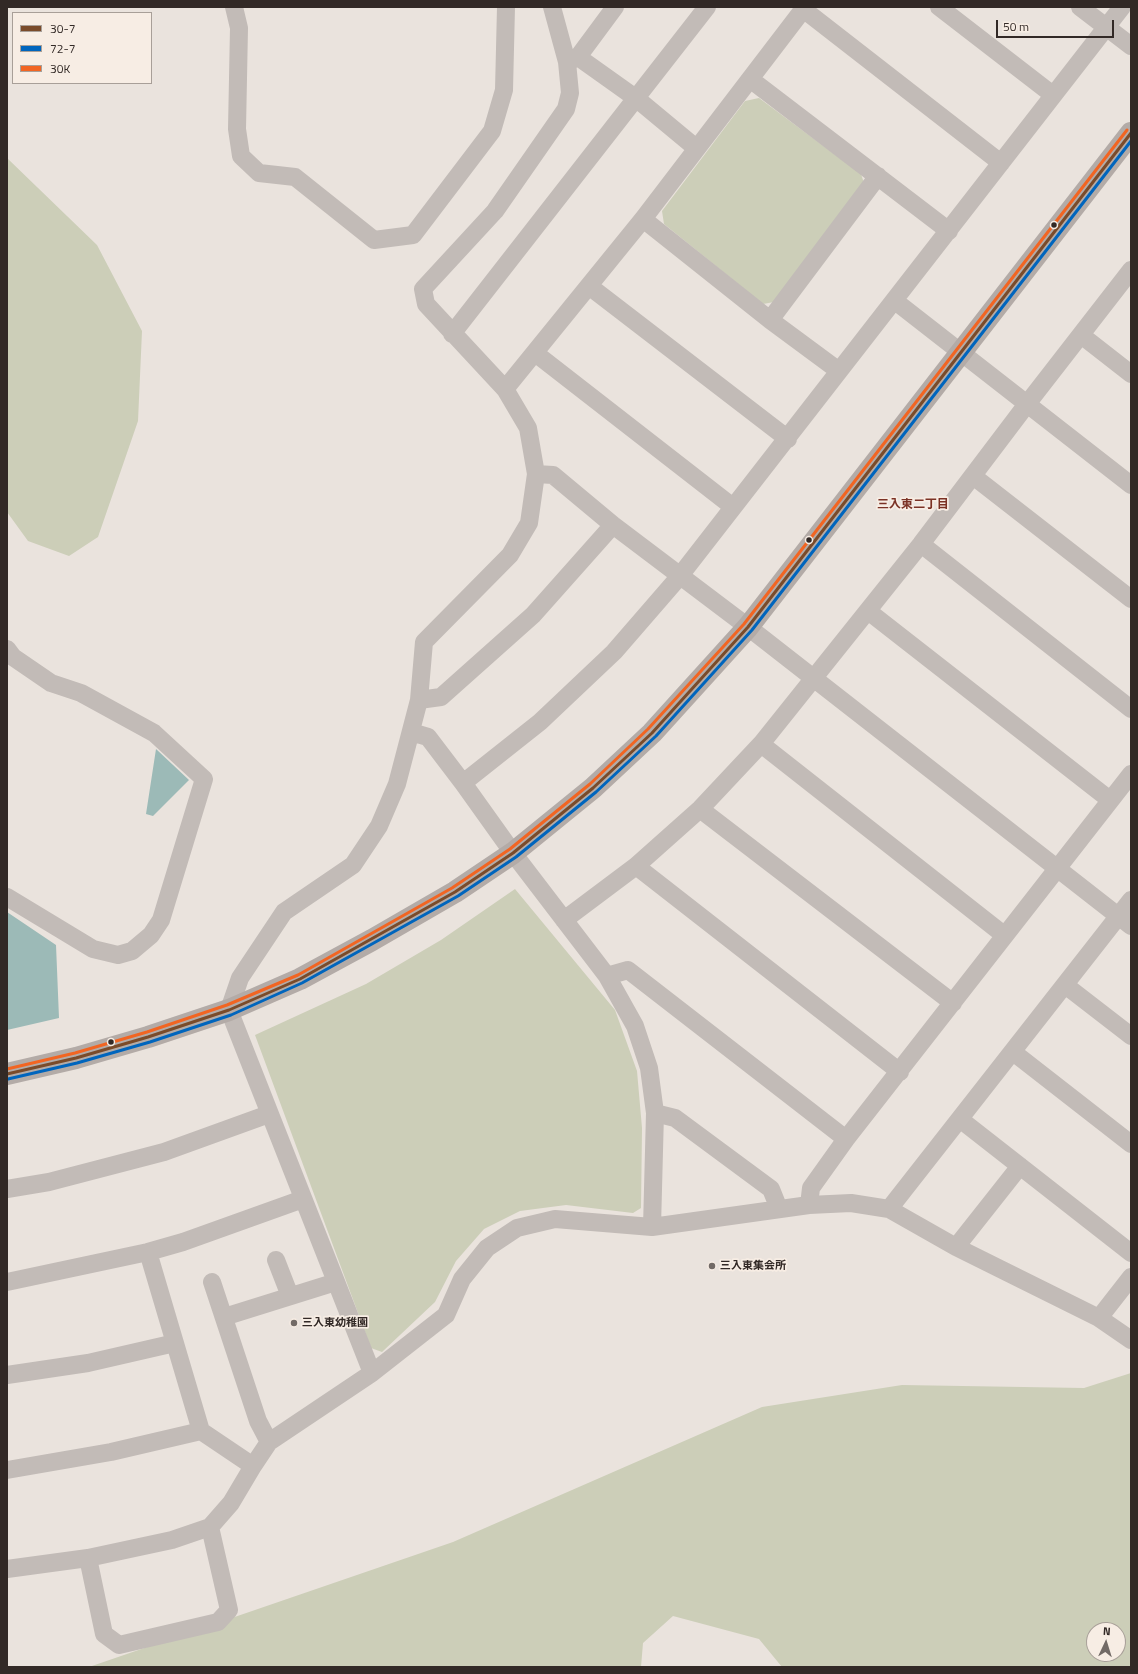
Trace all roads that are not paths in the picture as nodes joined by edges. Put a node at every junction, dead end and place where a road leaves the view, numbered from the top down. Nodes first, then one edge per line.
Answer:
1 (234, 7) edge
2 (506, 7) edge
3 (552, 7) edge
4 (615, 7) edge
5 (707, 7) edge
6 (939, 7) edge
7 (1080, 7) edge
8 (1122, 7) edge
9 (804, 8) edge
10 (1106, 27) junction
11 (1131, 46) edge
12 (573, 60) junction
13 (750, 79) junction
14 (1053, 95) junction
15 (637, 99) junction
16 (1131, 133) edge
17 (696, 148) junction
18 (1001, 163) junction
19 (878, 176) junction
20 (643, 219) junction
21 (949, 231) junction
22 (1131, 270) edge
23 (589, 286) junction
24 (895, 301) junction
25 (770, 320) junction
26 (452, 334) junction
27 (1081, 334) junction
28 (535, 353) junction
29 (961, 353) junction
30 (839, 371) junction
31 (1131, 374) edge
32 (505, 389) junction
33 (1027, 404) junction
34 (788, 439) junction
35 (536, 474) junction
36 (973, 476) junction
37 (1131, 485) edge
38 (733, 507) junction
39 (613, 525) junction
40 (921, 544) junction
41 (680, 577) junction
42 (1131, 599) edge
43 (868, 612) junction
44 (748, 627) junction
45 (7, 648) edge
46 (815, 679) junction
47 (419, 700) junction
48 (1131, 709) edge
49 (411, 732) junction
50 (761, 744) junction
51 (1131, 774) edge
52 (463, 783) junction
53 (1110, 800) junction
54 (700, 809) junction
55 (513, 853) junction
56 (636, 866) junction
57 (1057, 867) junction
58 (7, 897) edge
59 (1131, 900) edge
60 (564, 920) junction
61 (1125, 922) edge
62 (1004, 935) junction
63 (607, 976) junction
64 (1065, 985) junction
65 (953, 1003) junction
66 (229, 1010) junction
67 (1131, 1036) edge
68 (1013, 1052) junction
69 (900, 1072) junction
70 (7, 1074) edge
71 (655, 1113) junction
72 (270, 1114) junction
73 (960, 1120) junction
74 (846, 1139) junction
75 (1131, 1144) edge
76 (1020, 1166) junction
77 (7, 1189) edge
78 (303, 1199) junction
79 (809, 1205) junction
80 (779, 1209) junction
81 (889, 1209) junction
82 (652, 1227) junction
83 (956, 1247) junction
84 (148, 1252) junction
85 (1131, 1252) edge
86 (276, 1260) dead end
87 (1131, 1277) edge
88 (7, 1282) edge
89 (212, 1282) dead end
90 (336, 1282) junction
91 (290, 1296) junction
92 (224, 1317) junction
93 (1099, 1318) junction
94 (1131, 1340) edge
95 (175, 1343) junction
96 (372, 1373) junction
97 (7, 1375) edge
98 (201, 1431) junction
99 (269, 1442) junction
100 (252, 1466) junction
101 (7, 1470) edge
102 (210, 1527) junction
103 (88, 1558) junction
104 (7, 1569) edge

1 - 2 street
3 - 12 street
4 - 12 street
5 - 15 street
6 - 14 street
7 - 10 street
8 - 10 street
9 - 13 street
9 - 18 street
10 - 11 street
10 - 14 street
12 - 15 street
12 - 26 street
13 - 17 street
13 - 19 street
14 - 18 street
15 - 17 street
15 - 26 street
16 - 29 street
17 - 20 street
18 - 21 street
19 - 21 street
19 - 25 street
20 - 23 street
20 - 25 street
21 - 24 street
22 - 27 street
23 - 28 street
23 - 34 street
24 - 29 street
24 - 30 street
25 - 30 street
26 - 32 street
27 - 31 street
27 - 33 street
28 - 32 street
28 - 38 street
29 - 33 street
29 - 44 street
30 - 34 street
32 - 35 street
33 - 36 street
33 - 37 street
34 - 38 street
35 - 39 street
35 - 47 street
36 - 40 street
36 - 42 street
38 - 41 street
39 - 41 street
39 - 47 street
40 - 43 street
40 - 48 street
41 - 44 street
41 - 52 street
43 - 46 street
43 - 53 street
44 - 46 street
44 - 55 street
45 - 58 street
46 - 50 street
46 - 57 street
47 - 49 street
49 - 52 street
49 - 66 street
50 - 54 street
50 - 62 street
51 - 53 street
52 - 55 street
53 - 57 street
54 - 56 street
54 - 65 street
55 - 60 street
55 - 66 street
56 - 60 street
56 - 69 street
57 - 61 street
57 - 62 street
59 - 61 street
60 - 63 street
61 - 64 street
62 - 65 street
63 - 71 street
63 - 74 street
64 - 67 street
64 - 68 street
65 - 69 street
66 - 70 street
66 - 72 street
68 - 73 street
68 - 75 street
69 - 74 street
71 - 80 street
71 - 82 street
72 - 77 street
72 - 78 street
73 - 76 street
73 - 81 street
74 - 79 street
76 - 83 street
76 - 85 street
78 - 84 street
78 - 90 street
79 - 80 street
79 - 81 street
80 - 82 street
81 - 83 street
82 - 96 street
83 - 93 street
84 - 88 street
84 - 95 street
86 - 91 street
87 - 93 street
89 - 92 street
90 - 91 street
90 - 96 street
91 - 92 street
92 - 99 street
93 - 94 street
95 - 97 street
95 - 98 street
96 - 99 street
98 - 100 street
98 - 101 street
99 - 100 street
100 - 102 street
102 - 103 street
102 - 103 street
103 - 104 street

